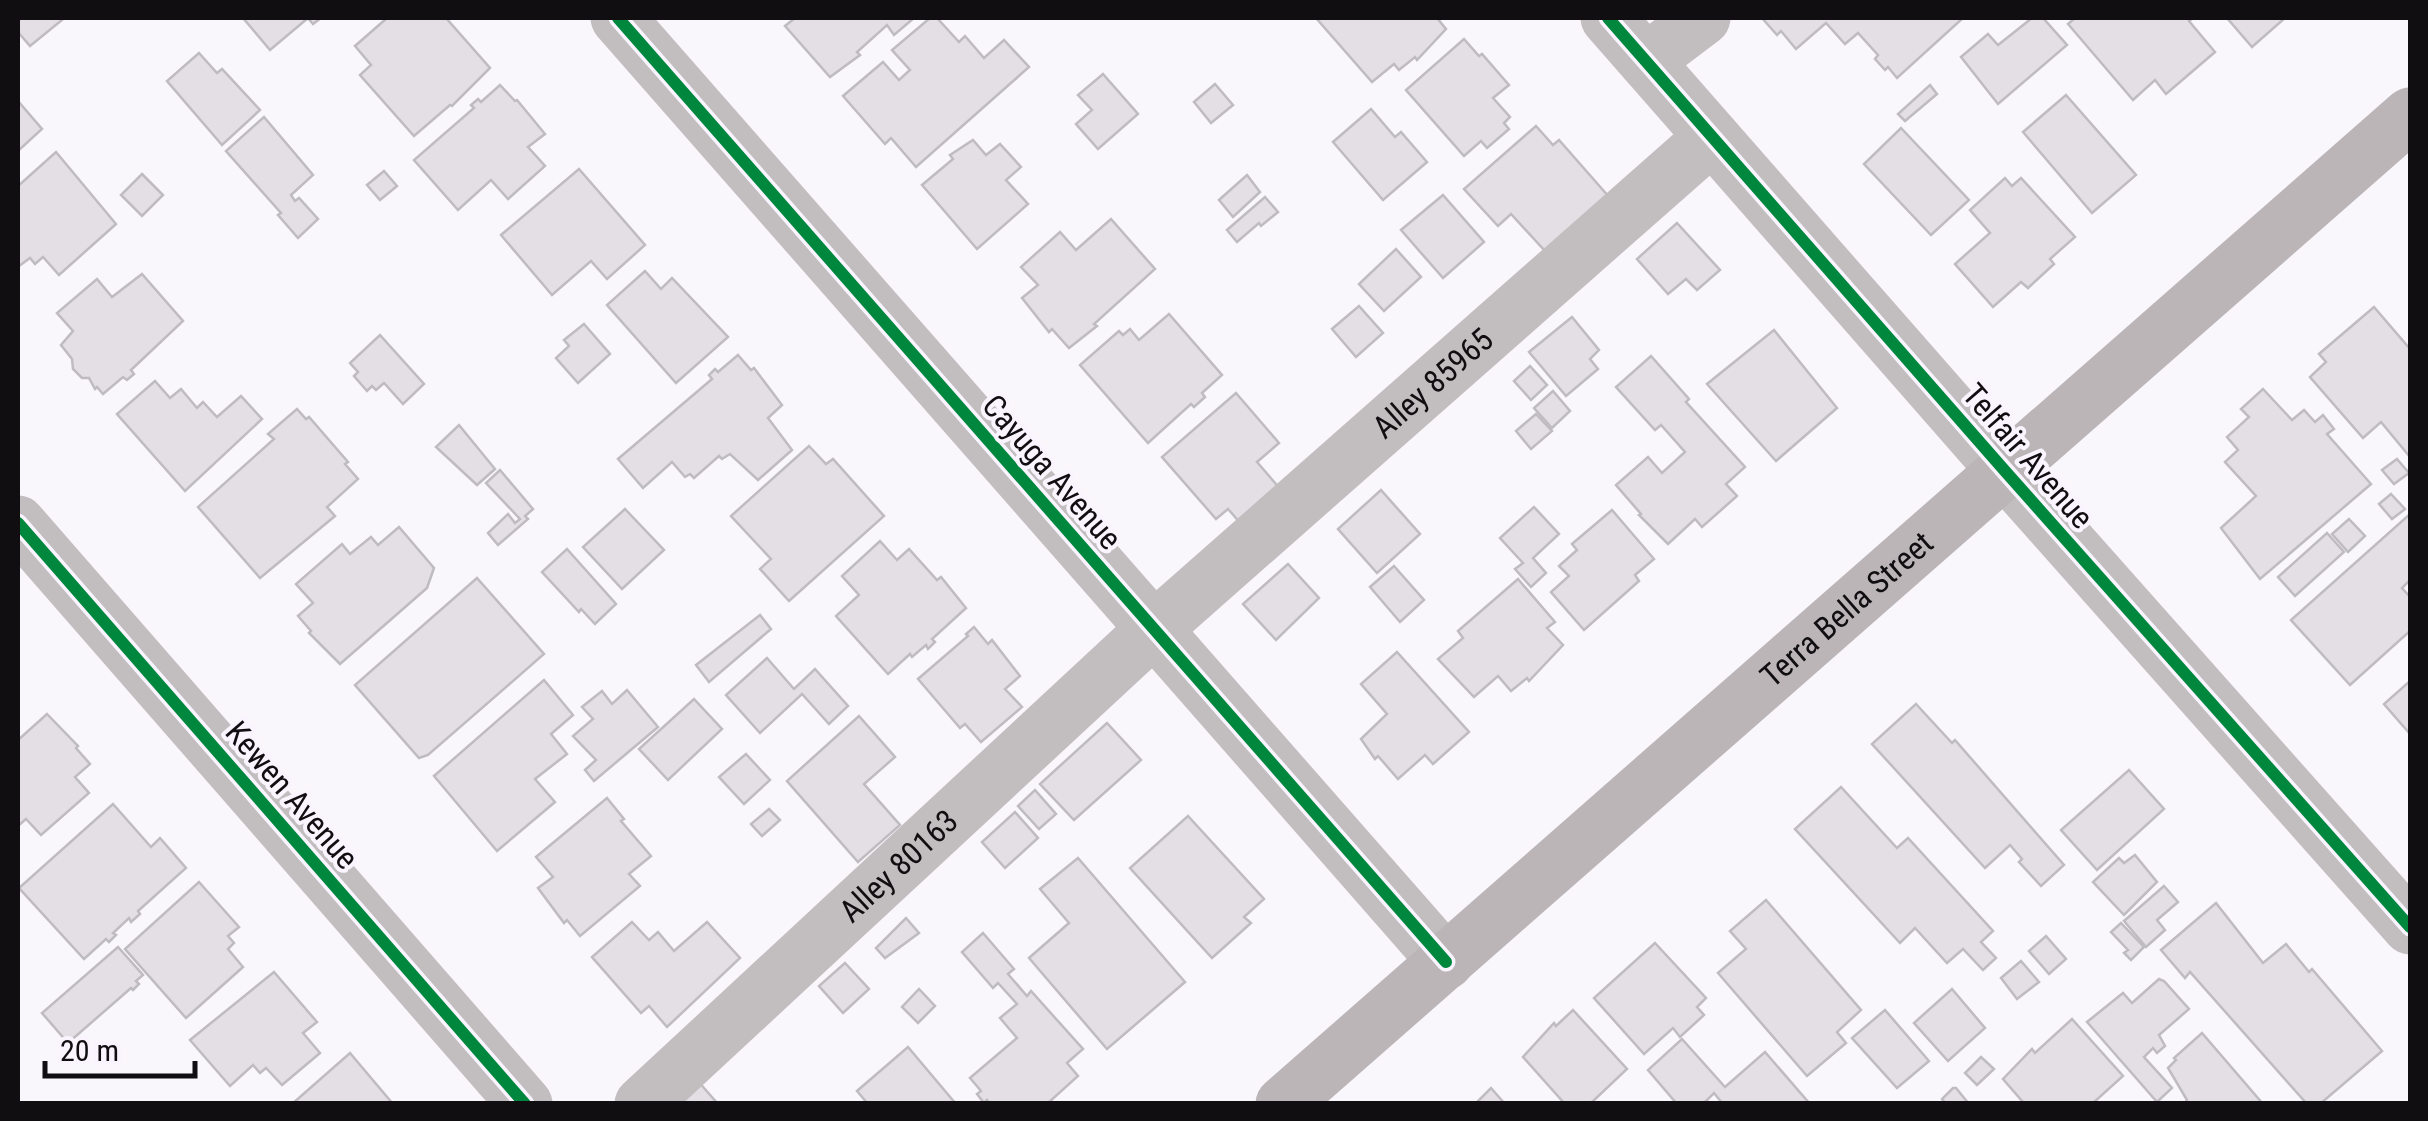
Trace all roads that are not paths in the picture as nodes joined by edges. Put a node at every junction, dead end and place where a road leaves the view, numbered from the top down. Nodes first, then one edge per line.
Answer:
1 (618, 18) edge
2 (1608, 18) edge
3 (1703, 18) edge
4 (1646, 61) junction
5 (2410, 115) edge
6 (1712, 137) junction
7 (2005, 471) junction
8 (18, 522) edge
9 (1154, 630) junction
10 (2410, 927) edge
11 (1446, 962) junction
12 (525, 1104) edge
13 (642, 1104) edge
14 (1283, 1104) edge

1 - 9 street, Cayuga Avenue
2 - 4 street, Telfair Avenue
3 - 4 street
4 - 6 street, Telfair Avenue
5 - 7 main road, Terra Bella Street
6 - 7 street, Telfair Avenue
6 - 9 street, Alley 85965
7 - 10 street, Telfair Avenue
7 - 11 main road, Terra Bella Street
8 - 12 street, Kewen Avenue
9 - 11 street, Cayuga Avenue
9 - 13 street, Alley 80163
11 - 14 main road, Terra Bella Street

